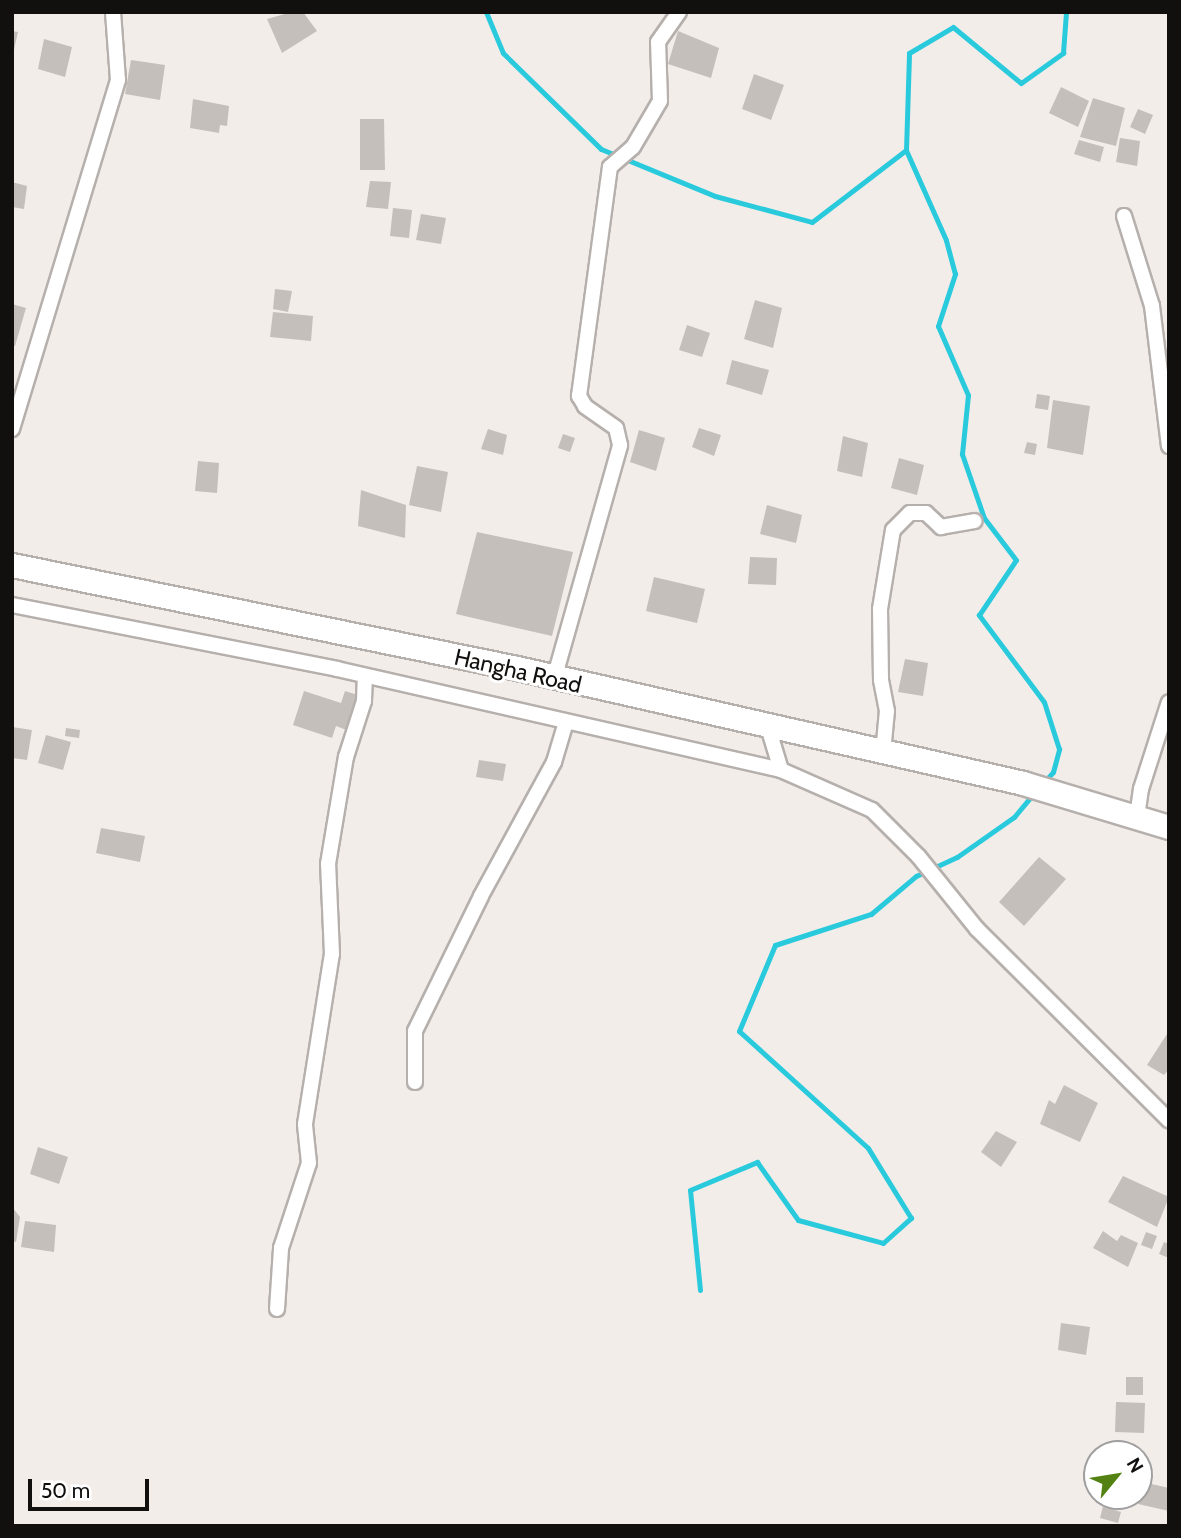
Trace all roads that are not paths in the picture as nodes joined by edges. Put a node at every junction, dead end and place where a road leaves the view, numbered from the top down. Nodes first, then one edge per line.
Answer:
1 (113, 12) edge
2 (679, 12) edge
3 (1124, 216) dead end
4 (12, 429) edge
5 (1169, 446) edge
6 (974, 522) dead end
7 (12, 565) edge
8 (12, 605) edge
9 (365, 676) junction
10 (554, 679) junction
11 (1169, 702) edge
12 (566, 722) junction
13 (768, 727) junction
14 (883, 753) junction
15 (781, 770) junction
16 (1137, 817) junction
17 (1169, 827) edge
18 (415, 1082) dead end
19 (1169, 1120) edge
20 (277, 1308) dead end

1 - 4 street
2 - 10 street
3 - 5 street
6 - 14 street
7 - 10 highway, Hangha Road
8 - 9 street
9 - 12 street
9 - 20 street
10 - 13 highway, Hangha Road
11 - 16 street
12 - 15 street
12 - 18 street
13 - 14 highway, Hangha Road
13 - 15 street
14 - 16 highway, Hangha Road
15 - 19 street
16 - 17 highway, Hangha Road

